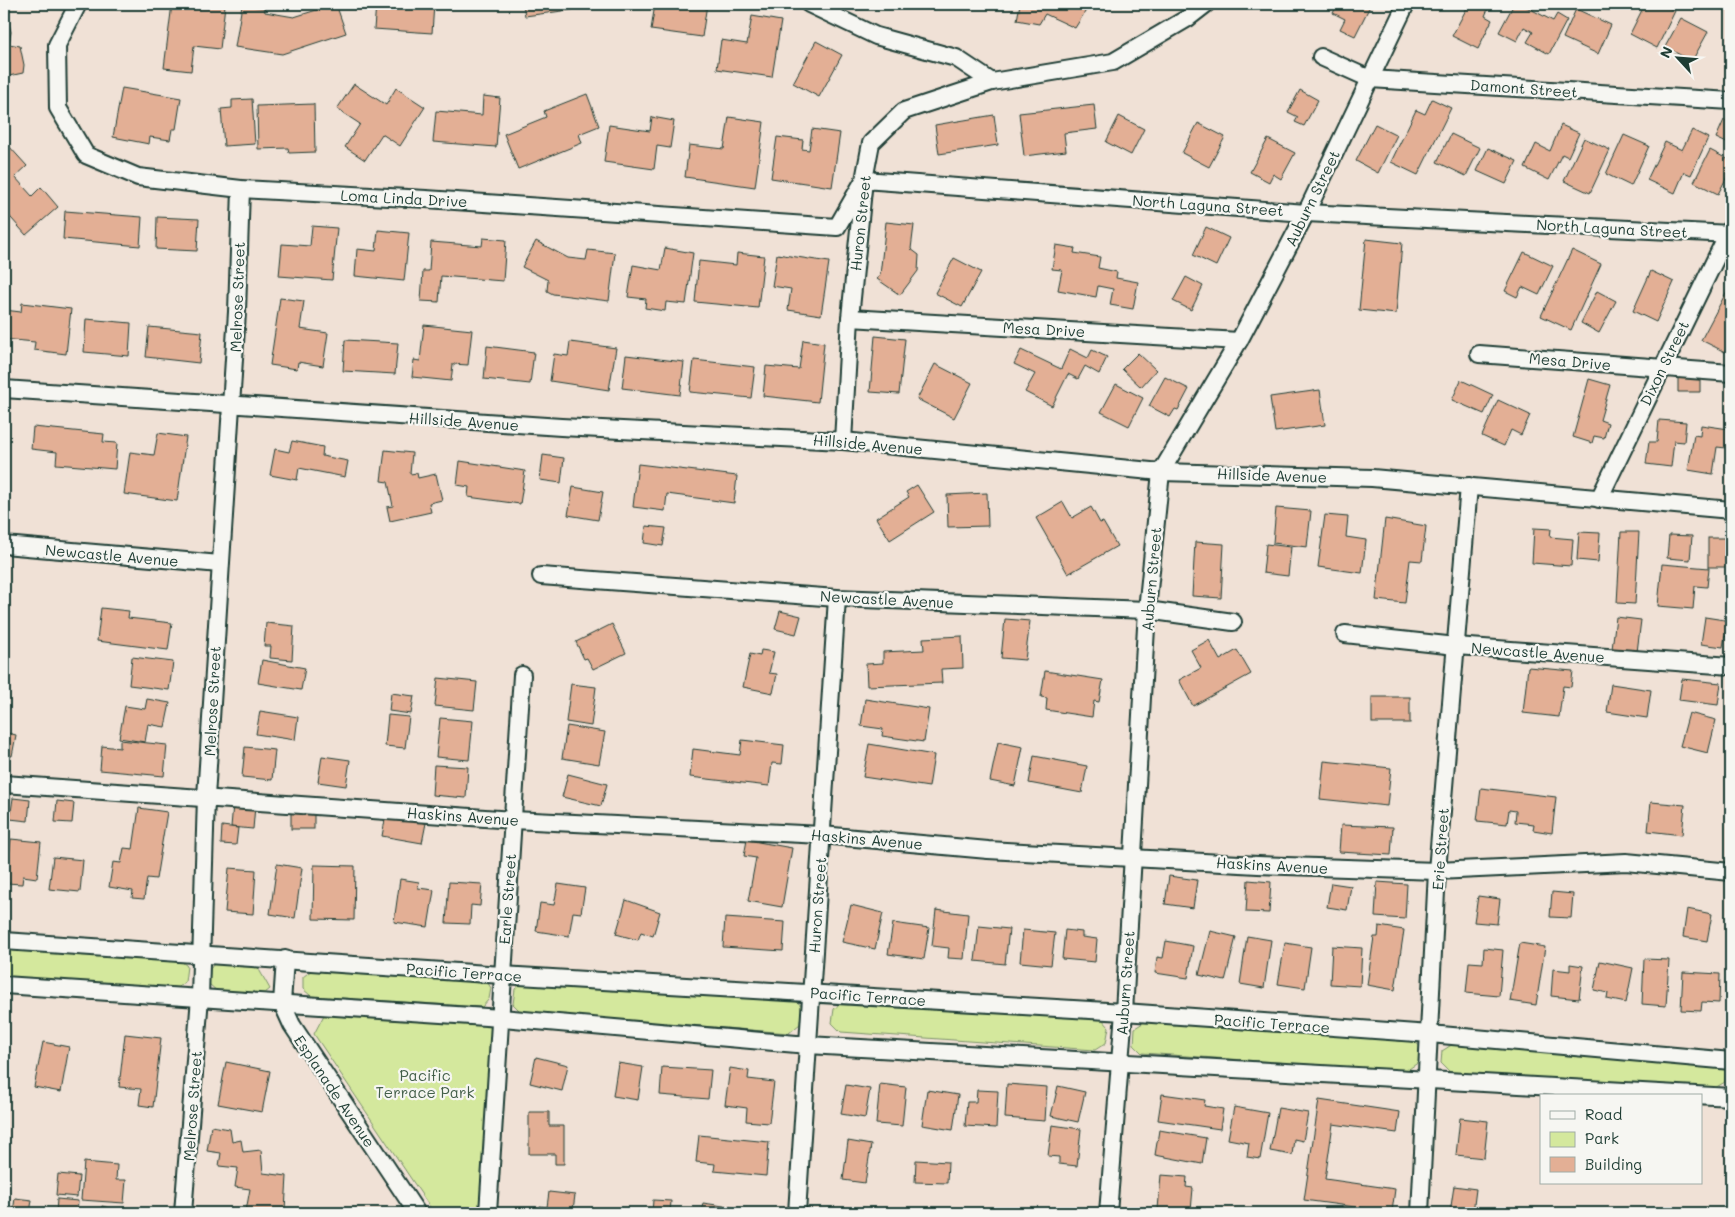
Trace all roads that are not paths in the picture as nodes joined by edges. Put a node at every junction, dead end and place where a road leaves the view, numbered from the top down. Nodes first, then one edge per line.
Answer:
1 (78, 4) edge
2 (809, 4) edge
3 (1206, 4) edge
4 (1406, 4) edge
5 (1321, 57) dead end
6 (1370, 79) junction
7 (992, 82) junction
8 (1731, 101) edge
9 (864, 180) junction
10 (241, 189) junction
11 (1306, 212) junction
12 (1730, 232) edge
13 (850, 318) junction
14 (1239, 341) junction
15 (1479, 354) dead end
16 (1661, 368) junction
17 (1731, 373) edge
18 (4, 389) edge
19 (231, 405) junction
20 (843, 441) junction
21 (1161, 472) junction
22 (1470, 486) junction
23 (1599, 498) junction
24 (1731, 510) edge
25 (4, 545) edge
26 (220, 564) junction
27 (541, 576) dead end
28 (837, 598) junction
29 (1147, 610) junction
30 (1232, 622) dead end
31 (1345, 634) dead end
32 (1456, 646) junction
33 (1731, 666) edge
34 (522, 675) dead end
35 (4, 784) edge
36 (206, 797) junction
37 (513, 820) junction
38 (822, 835) junction
39 (1134, 856) junction
40 (1437, 871) junction
41 (1731, 872) edge
42 (4, 941) edge
43 (201, 955) junction
44 (285, 959) junction
45 (502, 975) junction
46 (4, 985) edge
47 (812, 992) junction
48 (200, 997) junction
49 (282, 1003) junction
50 (1124, 1012) junction
51 (501, 1018) junction
52 (1430, 1034) junction
53 (808, 1045) junction
54 (1731, 1061) edge
55 (1119, 1062) junction
56 (1428, 1080) junction
57 (1731, 1094) edge
58 (183, 1213) edge
59 (417, 1213) edge
60 (488, 1213) edge
61 (797, 1213) edge
62 (1108, 1213) edge
63 (1420, 1213) edge

1 - 10 street, Loma Linda Drive
2 - 7 street
3 - 7 street
4 - 6 street, Auburn Street
5 - 6 street, Damont Street
6 - 8 street, Damont Street
6 - 11 street, Auburn Street
7 - 9 street, Huron Street
9 - 10 street, Loma Linda Drive
9 - 11 street, North Laguna Street
9 - 13 street, Huron Street
10 - 19 street, Melrose Street
11 - 12 street, North Laguna Street
11 - 14 street, Auburn Street
12 - 16 street, Dixon Street
13 - 14 street, Mesa Drive
13 - 20 street, Huron Street
14 - 21 street, Auburn Street
15 - 16 street, Mesa Drive
16 - 17 street, Mesa Drive
16 - 23 street, Dixon Street
18 - 19 street, Hillside Avenue
19 - 20 street, Hillside Avenue
19 - 26 street, Melrose Street
20 - 21 street, Hillside Avenue
21 - 22 street, Hillside Avenue
21 - 29 street, Auburn Street
22 - 23 street, Hillside Avenue
22 - 32 street, Erie Street
23 - 24 street, Hillside Avenue
25 - 26 street, Newcastle Avenue
26 - 36 street, Melrose Street
27 - 28 street, Newcastle Avenue
28 - 29 street, Newcastle Avenue
28 - 38 street, Huron Street
29 - 30 street, Newcastle Avenue
29 - 39 street, Auburn Street
31 - 32 street, Newcastle Avenue
32 - 33 street, Newcastle Avenue
32 - 40 street, Erie Street
34 - 37 street, Earle Street
35 - 36 street, Haskins Avenue
36 - 37 street, Haskins Avenue
36 - 43 street, Melrose Street
37 - 38 street, Haskins Avenue
37 - 45 street, Earle Street
38 - 39 street, Haskins Avenue
38 - 47 street, Huron Street
39 - 40 street, Haskins Avenue
39 - 50 street, Auburn Street
40 - 41 street, Haskins Avenue
40 - 52 street, Erie Street
42 - 43 street, Pacific Terrace
43 - 44 street, Pacific Terrace
43 - 48 street, Melrose Street
44 - 45 street, Pacific Terrace
44 - 49 street, Esplanade Avenue
45 - 47 street, Pacific Terrace
45 - 51 street, Earle Street
46 - 48 street
47 - 50 street, Pacific Terrace
47 - 53 street, Huron Street
48 - 49 street
48 - 58 street, Melrose Street
49 - 51 street
49 - 59 street, Esplanade Avenue
50 - 52 street, Pacific Terrace
50 - 55 street, Auburn Street
51 - 53 street
51 - 60 street, Earle Street
52 - 54 street, Pacific Terrace
52 - 56 street, Erie Street
53 - 55 street
53 - 61 street, Huron Street
55 - 56 street
55 - 62 street, Auburn Street
56 - 57 street
56 - 63 street, Erie Street

